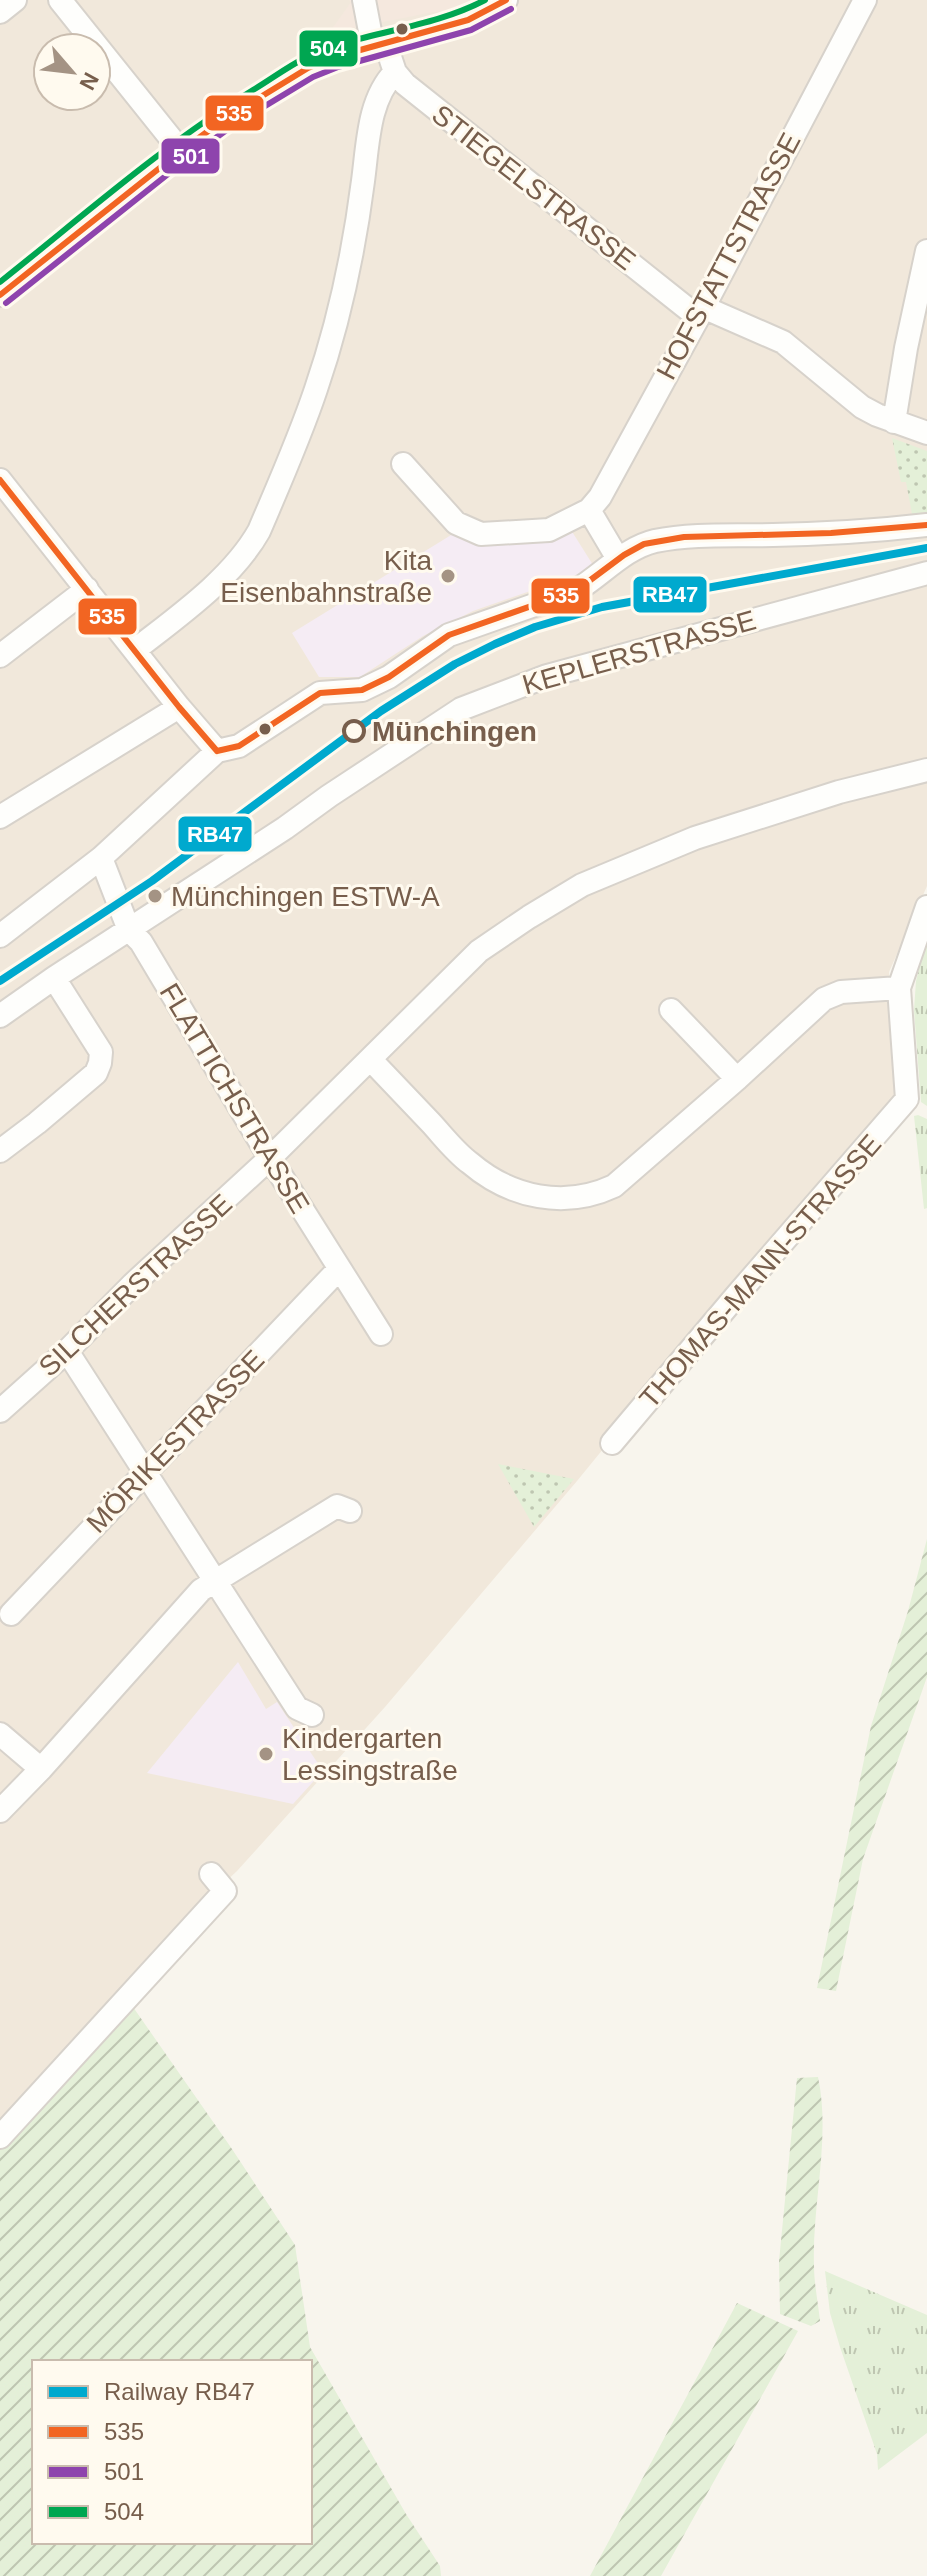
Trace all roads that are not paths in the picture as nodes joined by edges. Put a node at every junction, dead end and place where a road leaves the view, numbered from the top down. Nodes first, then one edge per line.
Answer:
1 (15, 0) edge
2 (60, 0) edge
3 (364, 0) edge
4 (506, 0) edge
5 (865, 0) edge
6 (0, 12) edge
7 (376, 39) junction
8 (395, 72) junction
9 (181, 151) junction
10 (927, 251) edge
11 (0, 295) edge
12 (701, 311) junction
13 (894, 422) junction
14 (927, 433) edge
15 (403, 464) dead end
16 (0, 480) edge
17 (589, 510) junction
18 (927, 525) edge
19 (618, 559) junction
20 (927, 573) edge
21 (87, 589) junction
22 (135, 650) junction
23 (0, 656) edge
24 (179, 707) junction
25 (217, 751) junction
26 (927, 770) edge
27 (0, 817) edge
28 (101, 858) junction
29 (927, 907) edge
30 (129, 930) junction
31 (0, 936) edge
32 (54, 978) junction
33 (899, 988) junction
34 (671, 1010) dead end
35 (0, 1016) edge
36 (371, 1060) junction
37 (737, 1079) junction
38 (0, 1151) edge
39 (270, 1158) junction
40 (339, 1269) junction
41 (381, 1334) dead end
42 (67, 1351) junction
43 (0, 1411) edge
44 (612, 1443) dead end
45 (144, 1472) junction
46 (350, 1511) dead end
47 (214, 1580) junction
48 (11, 1614) dead end
49 (312, 1715) dead end
50 (0, 1734) edge
51 (41, 1769) junction
52 (0, 1811) edge
53 (211, 1874) dead end
54 (0, 2137) edge

1 - 6 street
2 - 9 street
3 - 7 street, STIEGELSTRASSE
4 - 7 street
5 - 12 street, HOFSTATTSTRASSE
7 - 8 street, STIEGELSTRASSE
7 - 9 street
8 - 12 street, STIEGELSTRASSE
8 - 22 street
9 - 11 street
10 - 13 street
12 - 13 street, STIEGELSTRASSE
12 - 17 street, HOFSTATTSTRASSE
13 - 14 street, STIEGELSTRASSE
15 - 17 street, HOFSTATTSTRASSE
16 - 21 street
17 - 19 street
18 - 19 street
19 - 25 street
20 - 30 street, KEPLERSTRASSE
21 - 22 street
21 - 23 street
22 - 24 street
24 - 25 street
24 - 27 street
25 - 28 street
26 - 36 street, SILCHERSTRASSE
28 - 30 street, FLATTICHSTRASSE
28 - 31 street
29 - 33 street
30 - 32 street, KEPLERSTRASSE
30 - 39 street, FLATTICHSTRASSE
32 - 35 street, KEPLERSTRASSE
32 - 38 street
33 - 37 street
33 - 44 street, THOMAS-MANN-STRASSE
34 - 37 street
36 - 37 street
36 - 39 street, SILCHERSTRASSE
39 - 40 street, FLATTICHSTRASSE
39 - 42 street, SILCHERSTRASSE
40 - 41 street, FLATTICHSTRASSE
40 - 45 street, MÖRIKESTRASSE
42 - 43 street, SILCHERSTRASSE
42 - 45 street
45 - 47 street
45 - 48 street, MÖRIKESTRASSE
46 - 47 street
47 - 49 street
47 - 51 street
50 - 51 street
51 - 52 street
53 - 54 street

